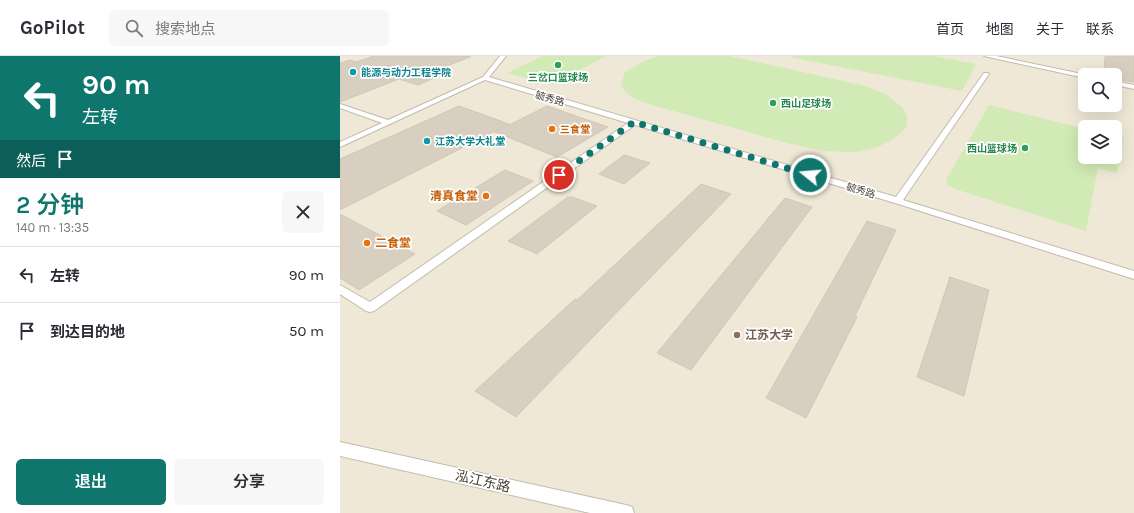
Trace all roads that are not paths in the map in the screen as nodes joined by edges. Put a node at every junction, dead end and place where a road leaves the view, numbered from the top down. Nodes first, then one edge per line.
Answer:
1 (503, 56) edge
2 (987, 56) edge
3 (986, 74) dead end
4 (1078, 75) edge
5 (485, 78) junction
6 (1122, 84) edge
7 (1134, 87) edge
8 (340, 106) edge
9 (634, 122) junction
10 (388, 123) junction
11 (340, 144) edge
12 (898, 201) junction
13 (1134, 275) edge
14 (340, 289) edge
15 (340, 448) edge
16 (626, 513) edge

1 - 5 lane
2 - 4 lane
3 - 12 lane
5 - 9 lane, 毓秀路
5 - 10 lane
6 - 7 lane
8 - 10 lane
9 - 12 lane, 毓秀路
9 - 14 lane
10 - 11 lane
12 - 13 lane, 毓秀路
15 - 16 lane, 泓江东路

